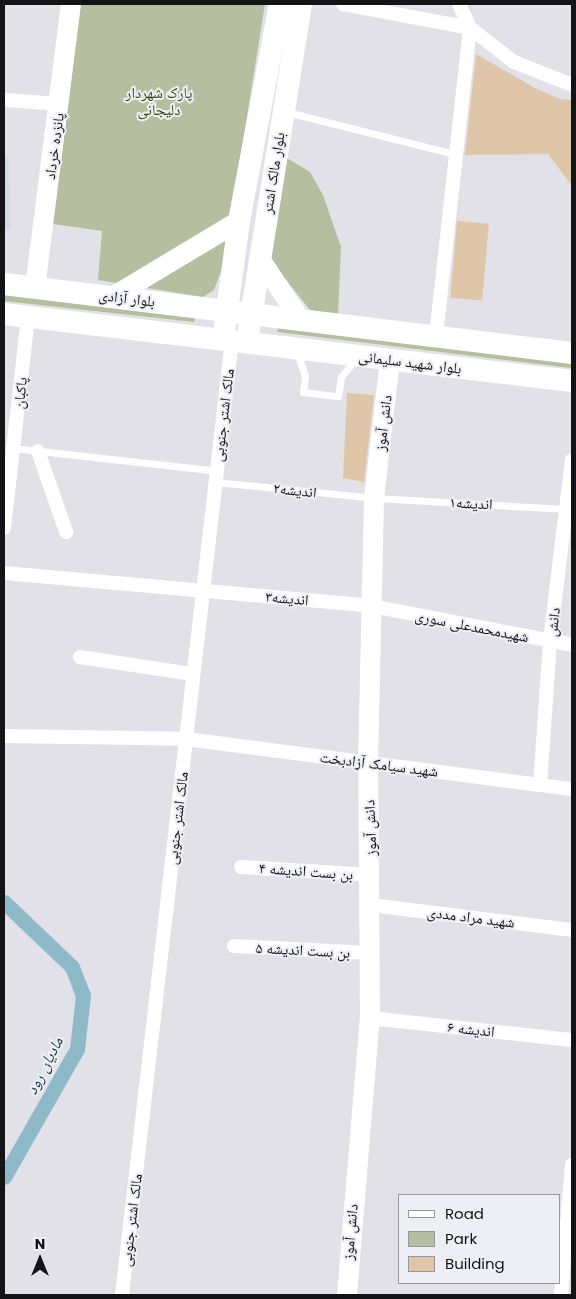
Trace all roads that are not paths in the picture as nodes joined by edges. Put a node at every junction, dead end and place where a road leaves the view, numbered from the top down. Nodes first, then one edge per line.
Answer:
1 (71, 4) edge
2 (280, 4) edge
3 (301, 4) edge
4 (343, 4) edge
5 (459, 4) edge
6 (470, 28) junction
7 (572, 86) edge
8 (4, 100) edge
9 (60, 104) junction
10 (283, 110) junction
11 (269, 131) junction
12 (454, 154) junction
13 (239, 222) junction
14 (260, 259) junction
15 (4, 284) edge
16 (35, 288) junction
17 (114, 296) junction
18 (227, 312) junction
19 (4, 314) edge
20 (250, 315) junction
21 (28, 316) junction
22 (300, 319) junction
23 (436, 336) junction
24 (234, 340) junction
25 (296, 348) junction
26 (572, 353) edge
27 (358, 356) junction
28 (390, 360) junction
29 (572, 381) edge
30 (13, 448) junction
31 (38, 451) junction
32 (572, 460) edge
33 (216, 477) junction
34 (374, 498) junction
35 (570, 509) edge
36 (4, 528) edge
37 (66, 532) dead end
38 (4, 573) edge
39 (203, 591) junction
40 (372, 606) junction
41 (550, 641) junction
42 (572, 645) edge
43 (80, 657) dead end
44 (193, 674) junction
45 (4, 736) edge
46 (186, 739) junction
47 (368, 763) junction
48 (540, 785) junction
49 (572, 789) edge
50 (241, 867) dead end
51 (371, 875) junction
52 (371, 905) junction
53 (572, 930) edge
54 (234, 946) dead end
55 (372, 953) junction
56 (370, 1018) junction
57 (572, 1040) edge
58 (572, 1164) edge
59 (570, 1228) edge
60 (122, 1295) edge
61 (347, 1295) edge
62 (562, 1295) edge

1 - 9 main road, پانزده خرداد
2 - 11 main road, بلوار مالک اشتر
3 - 10 main road, بلوار مالک اشتر
4 - 6 street
5 - 6 street
6 - 7 street
6 - 12 street
8 - 9 street
9 - 16 main road, پانزده خرداد
10 - 11 main road, بلوار مالک اشتر
10 - 12 lane
11 - 13 main road, بلوار مالک اشتر
11 - 14 main road, بلوار مالک اشتر
12 - 23 street
13 - 17 main road
13 - 18 main road, بلوار مالک اشتر
14 - 20 main road, بلوار مالک اشتر
14 - 22 main road
15 - 16 main road, بلوار آزادی
16 - 17 main road, بلوار آزادی
17 - 18 main road, بلوار آزادی
18 - 20 main road, بلوار آزادی
18 - 24 main road, بلوار مالک اشتر
19 - 21 main road, بلوار آزادی
20 - 22 main road, بلوار شهید سلیمانی
20 - 24 main road, بلوار مالک اشتر
21 - 24 main road, بلوار آزادی
21 - 30 street, پاکبان
22 - 23 main road, بلوار شهید سلیمانی
23 - 26 main road, بلوار شهید سلیمانی
24 - 25 main road, بلوار شهید سلیمانی
24 - 33 street, مالک اشتر جنوبی
25 - 27 main road, بلوار شهید سلیمانی
25 - 27 lane
27 - 28 main road, بلوار شهید سلیمانی
28 - 29 main road, بلوار شهید سلیمانی
28 - 34 main road, دانش آموز
30 - 31 lane, اندیشه۲
30 - 36 street, پاکبان
31 - 33 lane, اندیشه۲
31 - 37 street
32 - 35 street, دانش
33 - 34 lane, اندیشه۲
33 - 39 street, مالک اشتر جنوبی
34 - 35 lane, اندیشه۱
34 - 40 main road, دانش آموز
35 - 41 street, دانش
38 - 39 street, اندیشه۳
39 - 40 street, اندیشه۳
39 - 44 street, مالک اشتر جنوبی
40 - 41 street, شهیدمحمدعلی سوری
40 - 47 main road, دانش آموز
41 - 42 street, شهیدمحمدعلی سوری
41 - 48 street, دانش
43 - 44 street
44 - 46 street, مالک اشتر جنوبی
45 - 46 street, شهید سیامک آزادبخت
46 - 47 street, شهید سیامک آزادبخت
46 - 60 street, مالک اشتر جنوبی
47 - 48 street, شهید سیامک آزادبخت
47 - 51 main road, دانش آموز
48 - 49 street, شهید سیامک آزادبخت
50 - 51 street, بن بست اندیشه ۴
51 - 52 main road, دانش آموز
52 - 53 street, شهید مراد مددی
52 - 55 main road, دانش آموز
54 - 55 street, بن بست اندیشه ۵
55 - 56 main road, دانش آموز
56 - 57 street, اندیشه ۶
56 - 61 main road, دانش آموز
58 - 59 street
59 - 62 street

